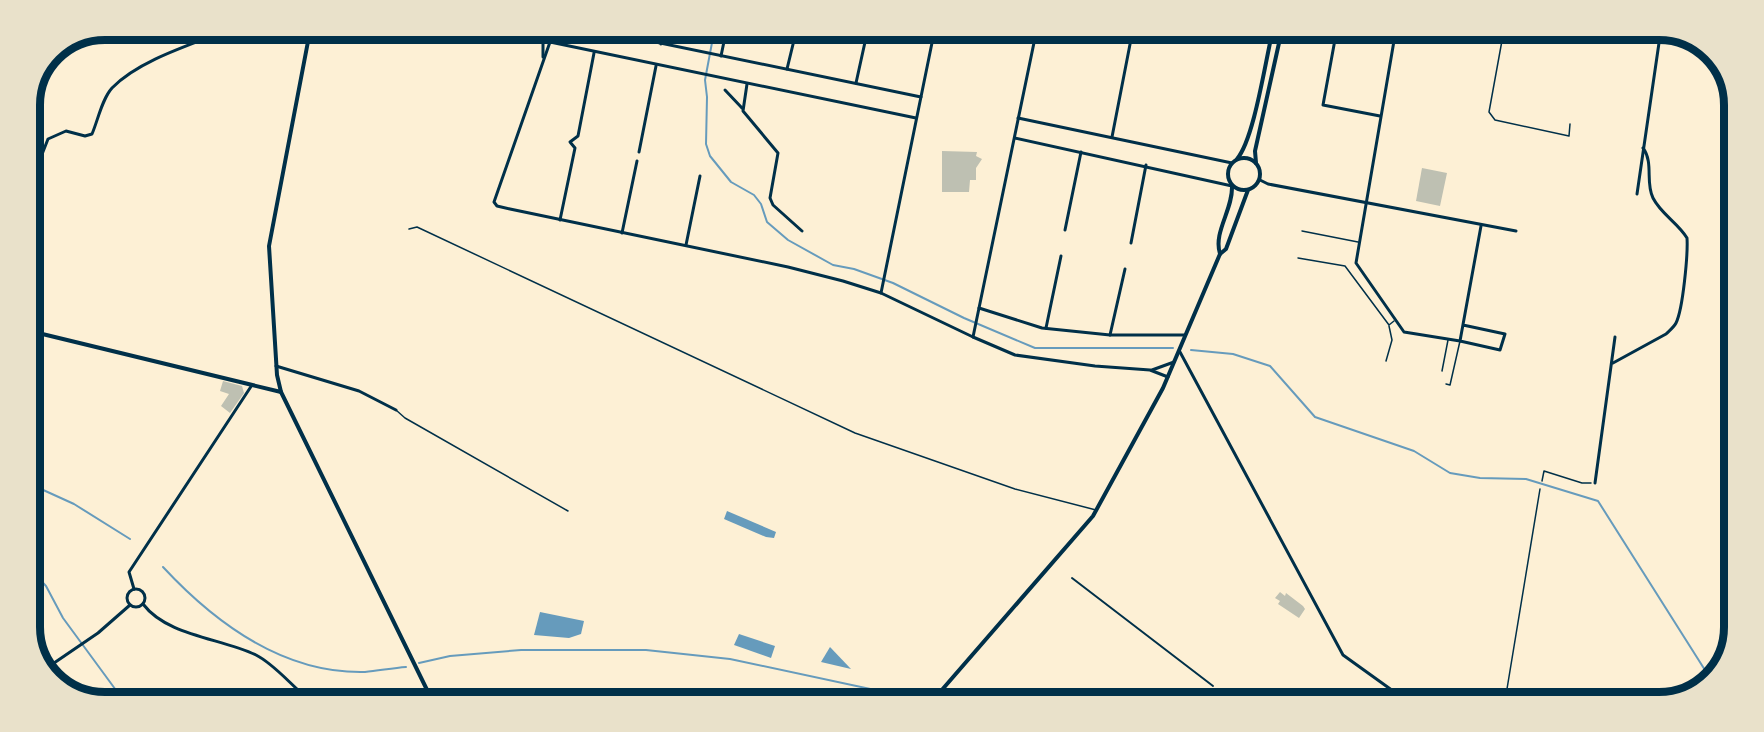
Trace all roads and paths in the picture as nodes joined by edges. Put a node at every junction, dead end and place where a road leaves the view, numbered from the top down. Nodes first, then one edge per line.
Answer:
1 (202, 40) edge
2 (308, 40) edge
3 (542, 40) edge
4 (545, 40) edge
5 (554, 40) edge
6 (644, 40) edge
7 (663, 40) edge
8 (724, 40) edge
9 (794, 40) edge
10 (865, 40) edge
11 (933, 40) edge
12 (1035, 40) edge
13 (1131, 40) edge
14 (1271, 40) edge
15 (1280, 40) edge
16 (1335, 40) edge
17 (1394, 40) edge
18 (1502, 40) edge
19 (1659, 40) edge
20 (550, 42) junction
21 (662, 44) junction
22 (594, 53) junction
23 (721, 56) junction
24 (543, 57) junction
25 (656, 66) junction
26 (787, 69) junction
27 (856, 83) junction
28 (747, 84) junction
29 (725, 90) dead end
30 (921, 97) junction
31 (742, 108) junction
32 (1380, 116) junction
33 (916, 118) junction
34 (1018, 118) junction
35 (1570, 124) dead end
36 (1112, 137) junction
37 (1015, 138) junction
38 (1643, 148) junction
39 (639, 152) dead end
40 (1081, 152) junction
41 (41, 157) edge
42 (1237, 159) junction
43 (637, 160) dead end
44 (1256, 163) junction
45 (1232, 164) junction
46 (1146, 165) junction
47 (700, 176) dead end
48 (1260, 180) junction
49 (1232, 186) junction
50 (1248, 190) junction
51 (1637, 194) dead end
52 (1364, 203) junction
53 (560, 220) junction
54 (1481, 226) junction
55 (409, 229) dead end
56 (1065, 230) dead end
57 (802, 231) dead end
58 (1302, 231) dead end
59 (1516, 231) dead end
60 (622, 233) junction
61 (1359, 242) junction
62 (1131, 243) dead end
63 (686, 245) junction
64 (1220, 254) junction
65 (1060, 256) dead end
66 (1298, 258) dead end
67 (1125, 269) dead end
68 (881, 293) junction
69 (979, 310) junction
70 (1396, 320) junction
71 (1389, 325) junction
72 (1463, 325) junction
73 (1046, 328) junction
74 (41, 333) edge
75 (1110, 335) junction
76 (1187, 335) junction
77 (1615, 337) dead end
78 (973, 338) junction
79 (1448, 340) junction
80 (1460, 341) junction
81 (1180, 352) junction
82 (1176, 361) junction
83 (1386, 361) dead end
84 (1613, 363) junction
85 (276, 366) junction
86 (1150, 370) junction
87 (1442, 371) dead end
88 (1168, 377) junction
89 (253, 384) junction
90 (1446, 384) dead end
91 (281, 392) junction
92 (396, 410) joint
93 (1542, 481) dead end
94 (1595, 483) joint
95 (1540, 489) dead end
96 (1097, 510) junction
97 (568, 511) dead end
98 (1072, 578) dead end
99 (134, 590) junction
100 (130, 604) junction
101 (143, 604) junction
102 (53, 664) edge
103 (1213, 686) dead end
104 (300, 692) edge
105 (428, 692) edge
106 (940, 692) edge
107 (1394, 692) edge
108 (1506, 692) edge

1 - 41 street
2 - 85 street
3 - 24 street
4 - 20 street
5 - 20 street
6 - 21 street
7 - 21 street
8 - 23 street
9 - 26 street
10 - 27 street
11 - 30 street
12 - 34 street
13 - 36 street
14 - 42 street
15 - 44 street
16 - 32 street
17 - 32 street
18 - 35 lane
19 - 38 street
20 - 22 street
20 - 24 street
21 - 23 street
22 - 25 street
22 - 53 street
23 - 26 street
24 - 53 street
25 - 28 street
25 - 39 street
26 - 27 street
27 - 30 street
28 - 31 street
28 - 33 street
29 - 31 street
30 - 33 street
31 - 57 street
32 - 52 street
33 - 68 street
34 - 36 street
34 - 37 street
36 - 45 street
37 - 40 street
37 - 69 street
38 - 51 street
38 - 84 street
40 - 46 street
40 - 56 street
42 - 44 street
42 - 45 street
43 - 60 street
44 - 48 street
45 - 49 street
46 - 49 street
46 - 62 street
47 - 63 street
48 - 50 street
48 - 52 street
49 - 50 street
49 - 64 street
50 - 64 street
52 - 54 street
52 - 61 street
53 - 60 street
54 - 59 street
54 - 72 street
55 - 96 lane
58 - 61 lane
60 - 63 street
61 - 70 street
63 - 68 street
64 - 76 street
65 - 73 street
66 - 71 lane
67 - 75 street
68 - 78 street
69 - 73 street
69 - 78 street
70 - 71 lane
70 - 79 street
71 - 83 lane
72 - 80 street
72 - 80 street
73 - 75 street
74 - 89 street
75 - 76 street
76 - 81 street
77 - 84 street
78 - 86 street
79 - 80 street
79 - 87 lane
80 - 90 lane
81 - 82 street
81 - 107 street
82 - 86 street
82 - 88 street
84 - 94 street
85 - 91 street
85 - 92 street
86 - 88 street
88 - 96 street
89 - 91 street
89 - 99 street
91 - 105 street
92 - 97 lane
93 - 94 path
95 - 108 path
96 - 106 street
98 - 103 street
99 - 100 street
99 - 101 street
100 - 101 street
100 - 102 street
101 - 104 street

